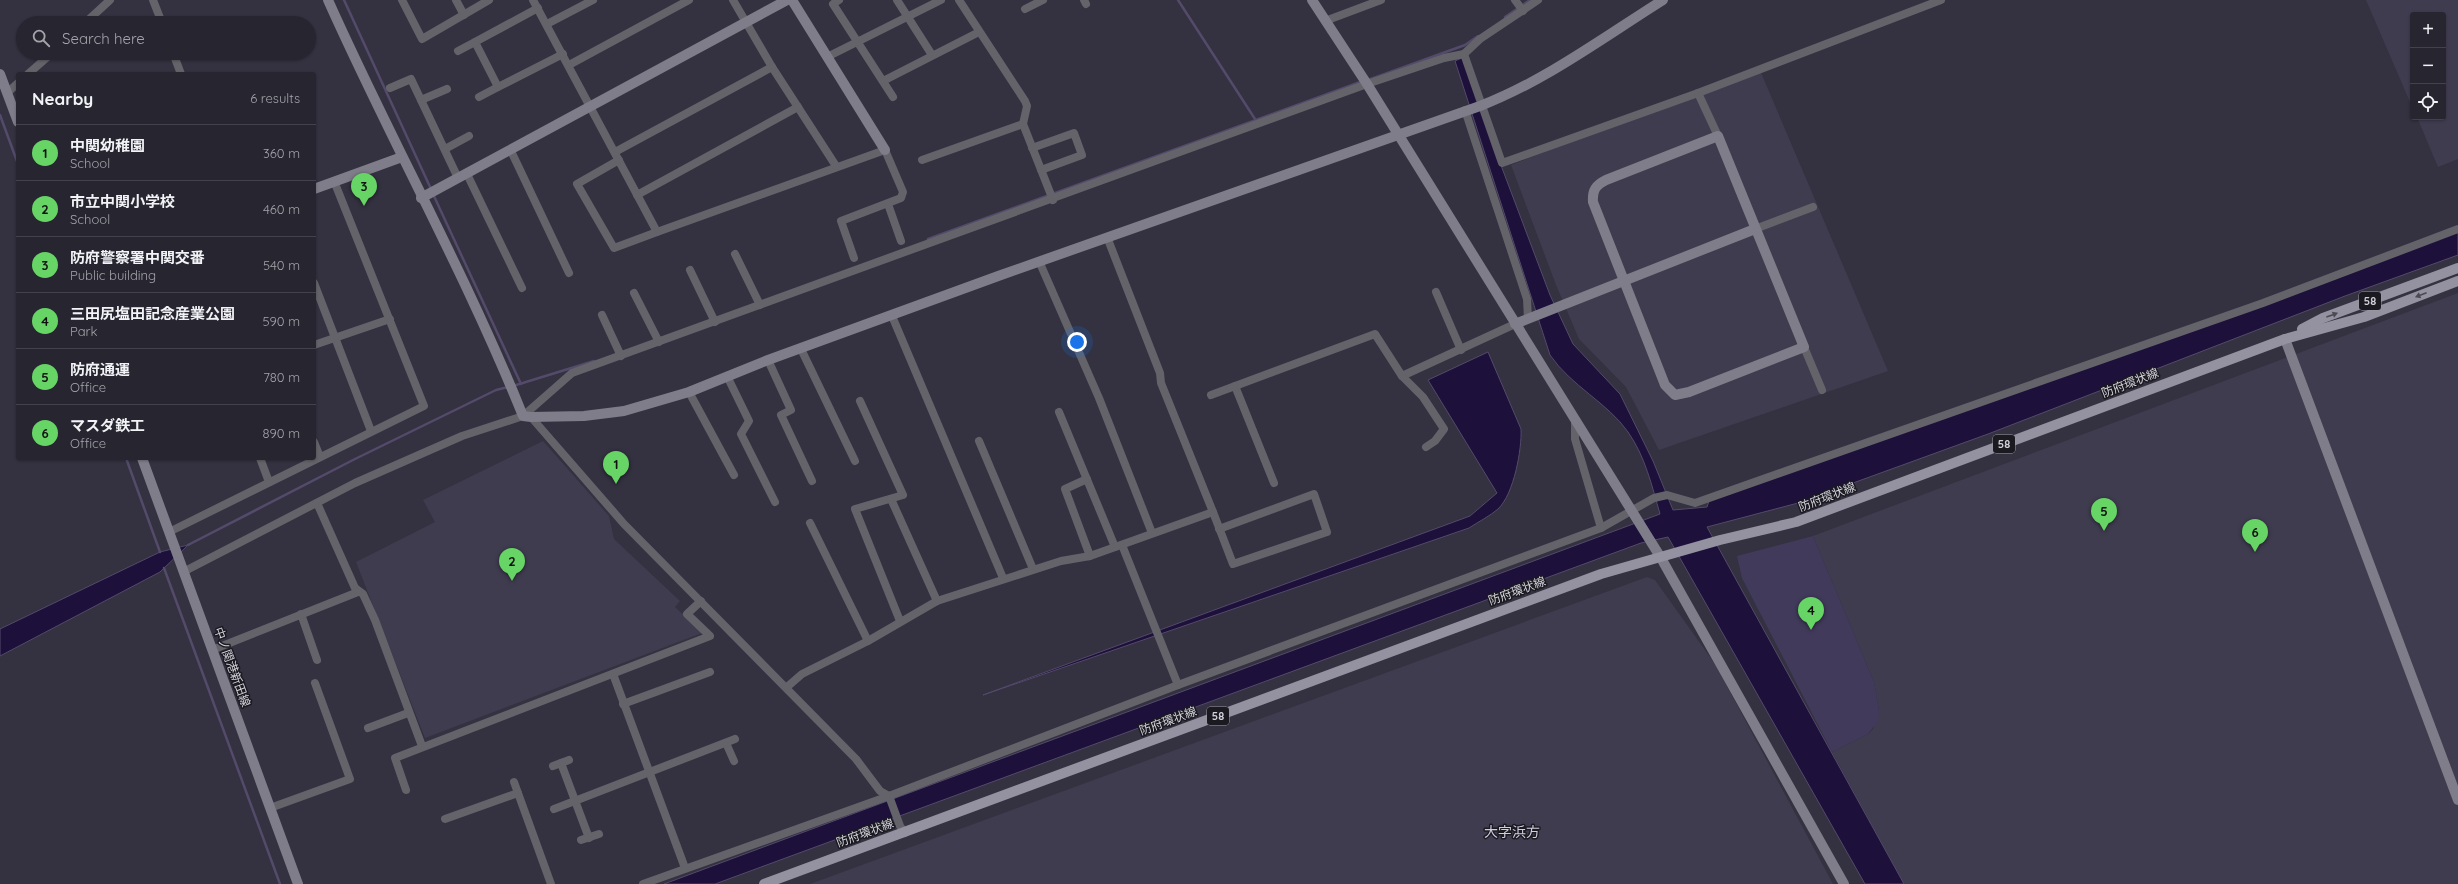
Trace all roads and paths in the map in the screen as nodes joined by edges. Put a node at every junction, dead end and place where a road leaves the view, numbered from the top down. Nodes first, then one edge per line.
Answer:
1 (110, 0) edge
2 (153, 0) edge
3 (328, 0) edge
4 (402, 0) edge
5 (456, 0) edge
6 (489, 0) edge
7 (534, 0) edge
8 (593, 0) edge
9 (689, 0) edge
10 (733, 0) edge
11 (787, 0) edge
12 (792, 0) edge
13 (839, 0) edge
14 (897, 0) edge
15 (941, 0) edge
16 (959, 0) edge
17 (1043, 0) edge
18 (1312, 0) edge
19 (1381, 0) edge
20 (1515, 0) edge
21 (1538, 0) edge
22 (1662, 0) edge
23 (1942, 0) edge
24 (538, 8) junction
25 (1025, 9) dead end
26 (1522, 10) junction
27 (464, 15) junction
28 (93, 16) edge
29 (159, 16) edge
30 (907, 16) junction
31 (1325, 21) junction
32 (746, 23) junction
33 (547, 24) junction
34 (979, 32) junction
35 (475, 42) junction
36 (856, 42) junction
37 (458, 51) dead end
38 (563, 54) junction
39 (1464, 54) junction
40 (932, 55) junction
41 (827, 57) junction
42 (44, 60) edge
43 (176, 60) edge
44 (569, 65) junction
45 (772, 67) junction
46 (30, 72) edge
47 (180, 72) edge
48 (0, 74) edge
49 (883, 81) junction
50 (1367, 84) junction
51 (16, 86) edge
52 (498, 87) junction
53 (390, 88) dead end
54 (447, 89) dead end
55 (7, 93) junction
56 (1698, 93) junction
57 (479, 97) dead end
58 (893, 97) dead end
59 (421, 100) junction
60 (1480, 106) junction
61 (590, 107) junction
62 (798, 107) junction
63 (1467, 110) junction
64 (16, 117) edge
65 (1023, 124) junction
66 (1398, 134) junction
67 (469, 136) dead end
68 (1718, 136) junction
69 (1032, 148) junction
70 (444, 149) junction
71 (885, 150) junction
72 (511, 151) junction
73 (615, 152) junction
74 (402, 157) junction
75 (619, 160) junction
76 (922, 160) dead end
77 (836, 166) junction
78 (1041, 170) junction
79 (463, 176) junction
80 (334, 181) junction
81 (316, 188) edge
82 (637, 195) junction
83 (421, 198) junction
84 (1053, 200) junction
85 (888, 204) junction
86 (1813, 207) dead end
87 (1755, 229) junction
88 (2458, 229) edge
89 (657, 232) junction
90 (1107, 237) junction
91 (902, 241) dead end
92 (736, 254) dead end
93 (854, 258) dead end
94 (1039, 261) junction
95 (2458, 268) edge
96 (690, 270) dead end
97 (569, 273) dead end
98 (2458, 281) edge
99 (1624, 282) junction
100 (316, 288) edge
101 (522, 288) dead end
102 (1436, 292) dead end
103 (634, 293) dead end
104 (760, 305) junction
105 (602, 315) dead end
106 (892, 316) junction
107 (1531, 318) junction
108 (390, 319) junction
109 (715, 322) junction
110 (1515, 324) junction
111 (335, 338) junction
112 (2285, 339) junction
113 (659, 342) junction
114 (316, 344) edge
115 (1804, 347) junction
116 (801, 349) junction
117 (1461, 350) junction
118 (621, 356) junction
119 (768, 360) junction
120 (727, 376) junction
121 (1402, 376) junction
122 (1235, 386) junction
123 (1822, 390) dead end
124 (689, 392) junction
125 (1211, 395) dead end
126 (860, 401) dead end
127 (1059, 412) dead end
128 (527, 416) junction
129 (1575, 421) junction
130 (371, 431) junction
131 (979, 441) dead end
132 (316, 447) edge
133 (1426, 447) dead end
134 (320, 457) junction
135 (316, 459) edge
136 (143, 460) edge
137 (261, 460) edge
138 (314, 460) edge
139 (855, 461) dead end
140 (734, 475) dead end
141 (1087, 479) junction
142 (812, 481) dead end
143 (269, 482) junction
144 (1274, 483) dead end
145 (891, 499) junction
146 (775, 502) dead end
147 (317, 503) junction
148 (1214, 512) junction
149 (1632, 512) junction
150 (810, 523) dead end
151 (1601, 528) junction
152 (1219, 529) junction
153 (1152, 533) junction
154 (170, 534) junction
155 (1118, 546) junction
156 (1090, 556) junction
157 (1661, 558) junction
158 (1033, 569) junction
159 (183, 572) junction
160 (1003, 578) junction
161 (358, 592) junction
162 (702, 601) junction
163 (937, 601) junction
164 (301, 614) junction
165 (900, 621) junction
166 (868, 641) junction
167 (212, 650) junction
168 (317, 660) dead end
169 (710, 672) dead end
170 (613, 674) junction
171 (315, 683) dead end
172 (1178, 685) junction
173 (787, 687) junction
174 (624, 704) junction
175 (408, 713) junction
176 (368, 728) dead end
177 (735, 739) dead end
178 (726, 743) junction
179 (422, 746) junction
180 (734, 761) dead end
181 (553, 766) dead end
182 (648, 772) junction
183 (514, 782) dead end
184 (406, 790) dead end
185 (518, 793) junction
186 (889, 796) junction
187 (574, 800) junction
188 (2458, 800) edge
189 (270, 808) junction
190 (554, 809) dead end
191 (445, 819) dead end
192 (902, 829) junction
193 (599, 834) dead end
194 (685, 868) junction
195 (298, 884) edge
196 (551, 884) edge
197 (643, 884) edge
198 (764, 884) edge
199 (1844, 884) edge

1 - 28 street
2 - 29 street
3 - 74 street
4 - 27 street
5 - 27 street
6 - 27 street
7 - 24 street
8 - 33 street
9 - 44 street
10 - 32 street
11 - 32 street
12 - 41 street
13 - 36 street
14 - 30 street
15 - 30 street
16 - 34 street
17 - 25 street
18 - 31 street
19 - 31 street
20 - 26 street
21 - 26 street
22 - 60 street
23 - 56 street
24 - 33 street
24 - 35 street
26 - 39 street
30 - 36 street
30 - 40 street
31 - 50 street
32 - 45 street
32 - 61 street
33 - 38 street
34 - 40 street
34 - 65 street
35 - 37 street
35 - 52 street
36 - 41 street
36 - 49 street
38 - 44 street
38 - 52 street
39 - 50 street
39 - 60 street
40 - 49 street
41 - 71 street
42 - 46 street
43 - 47 street
44 - 61 street
45 - 62 street
45 - 73 street
48 - 55 street
49 - 58 street
50 - 66 street
50 - 84 street
51 - 55 street
52 - 57 street
53 - 59 street
54 - 59 street
55 - 64 street
56 - 60 street
56 - 68 street
59 - 70 street
60 - 63 street
61 - 72 street
61 - 73 street
62 - 77 street
62 - 82 street
63 - 66 street
63 - 107 street
65 - 69 street
65 - 76 street
66 - 90 street
66 - 110 street
67 - 70 street
68 - 87 street
68 - 99 street
69 - 78 street
69 - 78 street
70 - 79 street
71 - 77 street
71 - 85 street
72 - 79 street
72 - 97 street
73 - 75 street
74 - 80 street
74 - 83 street
75 - 82 street
75 - 89 street
77 - 89 street
78 - 84 street
79 - 83 street
79 - 101 street
80 - 81 street
80 - 108 street
82 - 89 street
83 - 128 street
84 - 104 street
85 - 91 street
85 - 93 street
86 - 87 street
87 - 99 street
87 - 115 street
88 - 149 street
90 - 94 street
90 - 148 street
92 - 104 street
94 - 106 street
94 - 153 street
112 -> 95 main road, 防府環状線 / 58
96 - 109 street
98 -> 112 main road, 防府環状線 / 58
99 - 107 street
99 - 115 street
100 - 111 street
102 - 117 street
103 - 113 street
104 - 109 street
105 - 118 street
106 - 116 street
106 - 160 street
107 - 110 street
108 - 111 street
108 - 130 street
109 - 113 street
110 - 117 street
110 - 129 street
111 - 114 street
111 - 130 street
112 - 157 main road, 防府環状線 / 58
112 - 188 street
113 - 118 street
115 - 123 street
116 - 119 street
116 - 139 street
117 - 121 street
118 - 128 street
119 - 120 street
119 - 142 street
120 - 124 street
120 - 146 street
121 - 122 street
121 - 133 street
122 - 125 street
122 - 144 street
124 - 128 street
124 - 140 street
126 - 145 street
127 - 141 street
128 - 147 street
128 - 162 street
129 - 149 street
129 - 151 street
130 - 134 street
131 - 158 street
132 - 134 street
134 - 135 street
136 - 154 street, 中ノ関港新田線
137 - 143 street
138 - 143 street
141 - 155 street
141 - 156 street
143 - 154 street
145 - 163 street
145 - 165 street
147 - 159 street
147 - 161 street
148 - 152 street
148 - 153 street
149 - 151 street
149 - 157 street
150 - 166 street
151 - 172 street
152 - 152 street
153 - 155 street
154 - 159 street, 中ノ関港新田線
155 - 156 street
155 - 172 street
156 - 158 street
157 - 192 main road, 防府環状線 / 58
157 - 199 street
158 - 160 street
159 - 167 street, 中ノ関港新田線
160 - 163 street
161 - 164 street
161 - 175 street
162 - 170 street
162 - 173 street
163 - 165 street
164 - 167 street
164 - 168 street
165 - 166 street
166 - 173 street
167 - 189 street, 中ノ関港新田線
169 - 174 street
170 - 174 street
170 - 179 street
171 - 189 street
172 - 186 street
173 - 186 street
174 - 182 street
175 - 176 street
175 - 179 street
177 - 178 street
178 - 180 street
178 - 182 street
179 - 184 street
181 - 187 street
182 - 187 street
182 - 194 street
183 - 185 street
185 - 191 street
185 - 196 street
186 - 192 street
186 - 194 street
187 - 190 street
187 - 193 street
189 - 195 street, 中ノ関港新田線
192 - 198 main road, 防府環状線 / 58
194 - 197 street

